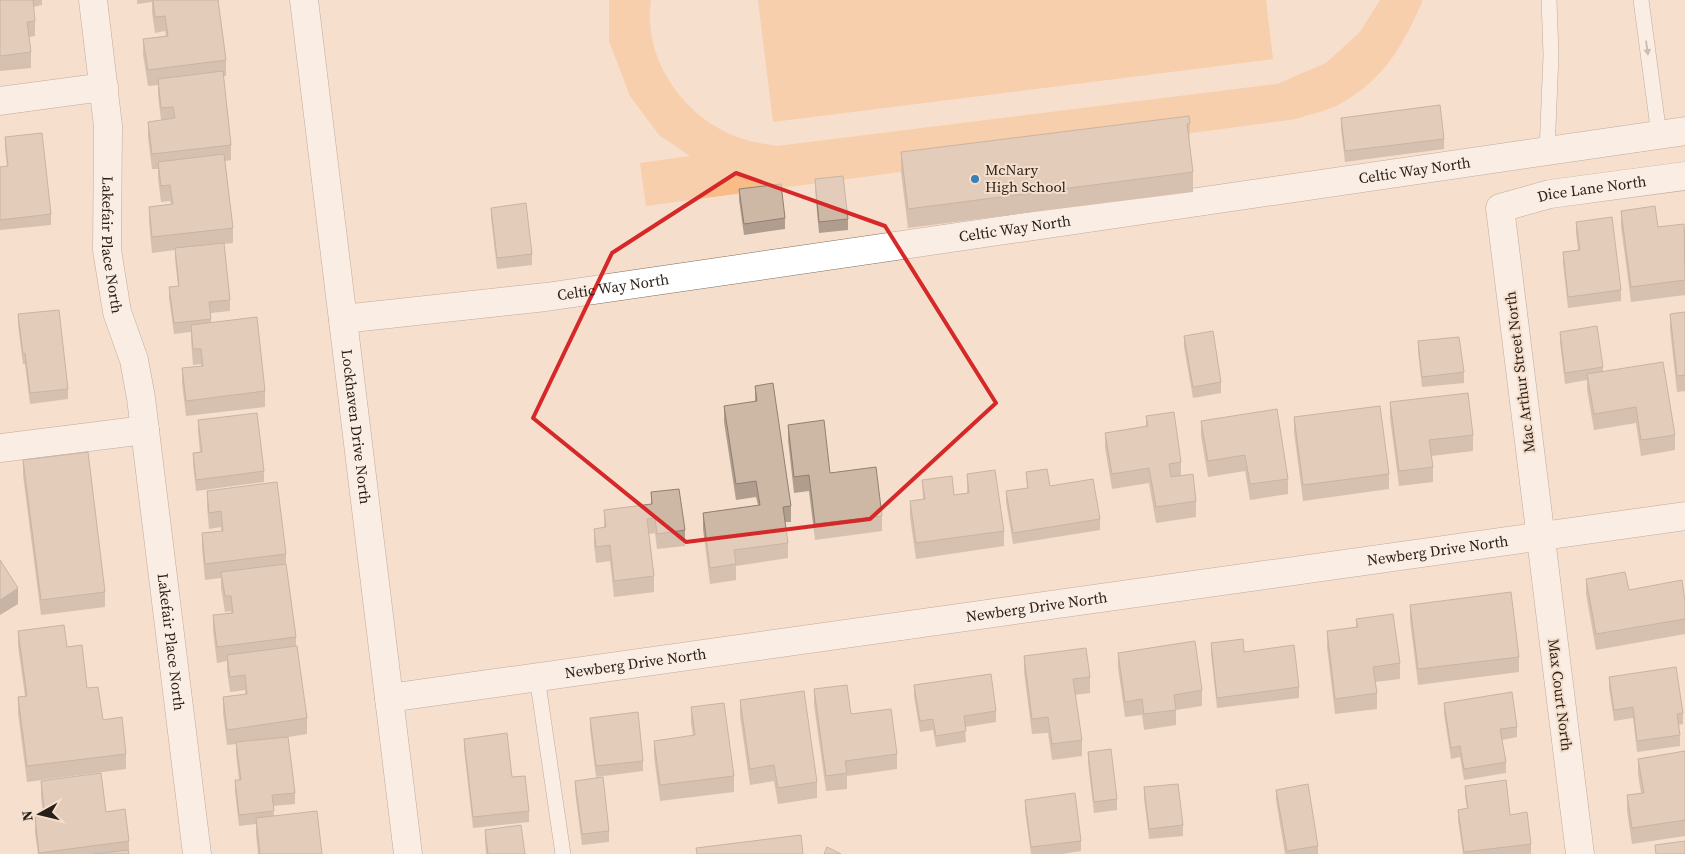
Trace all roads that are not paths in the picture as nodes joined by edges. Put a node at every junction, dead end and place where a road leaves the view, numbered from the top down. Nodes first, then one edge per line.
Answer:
1 (93, 0) edge
2 (304, 0) edge
3 (1549, 0) edge
4 (1641, 0) edge
5 (104, 87) junction
6 (0, 101) edge
7 (1672, 133) edge
8 (1547, 151) junction
9 (1685, 176) edge
10 (1500, 208) joint
11 (343, 319) junction
12 (145, 430) junction
13 (0, 448) edge
14 (1685, 516) edge
15 (1540, 537) junction
16 (537, 677) junction
17 (389, 698) junction
18 (197, 854) edge
19 (408, 854) edge
20 (563, 854) edge
21 (1580, 854) edge

1 - 5 street, Lakefair Place North
2 - 11 street, Lockhaven Drive North
3 - 8 lane
4 -> 7 lane
5 - 6 street
5 - 12 street, Lakefair Place North
7 - 8 street, Celtic Way North
8 - 11 street, Celtic Way North
9 - 10 street, Dice Lane North
10 - 15 street, Mac Arthur Street North
11 - 17 street, Lockhaven Drive North
12 - 13 street
12 - 18 street, Lakefair Place North
14 - 15 street, Newberg Drive North
15 - 16 street, Newberg Drive North
15 - 21 street, Max Court North
16 - 17 street, Newberg Drive North
16 - 20 lane
17 - 19 street, Lockhaven Drive North

